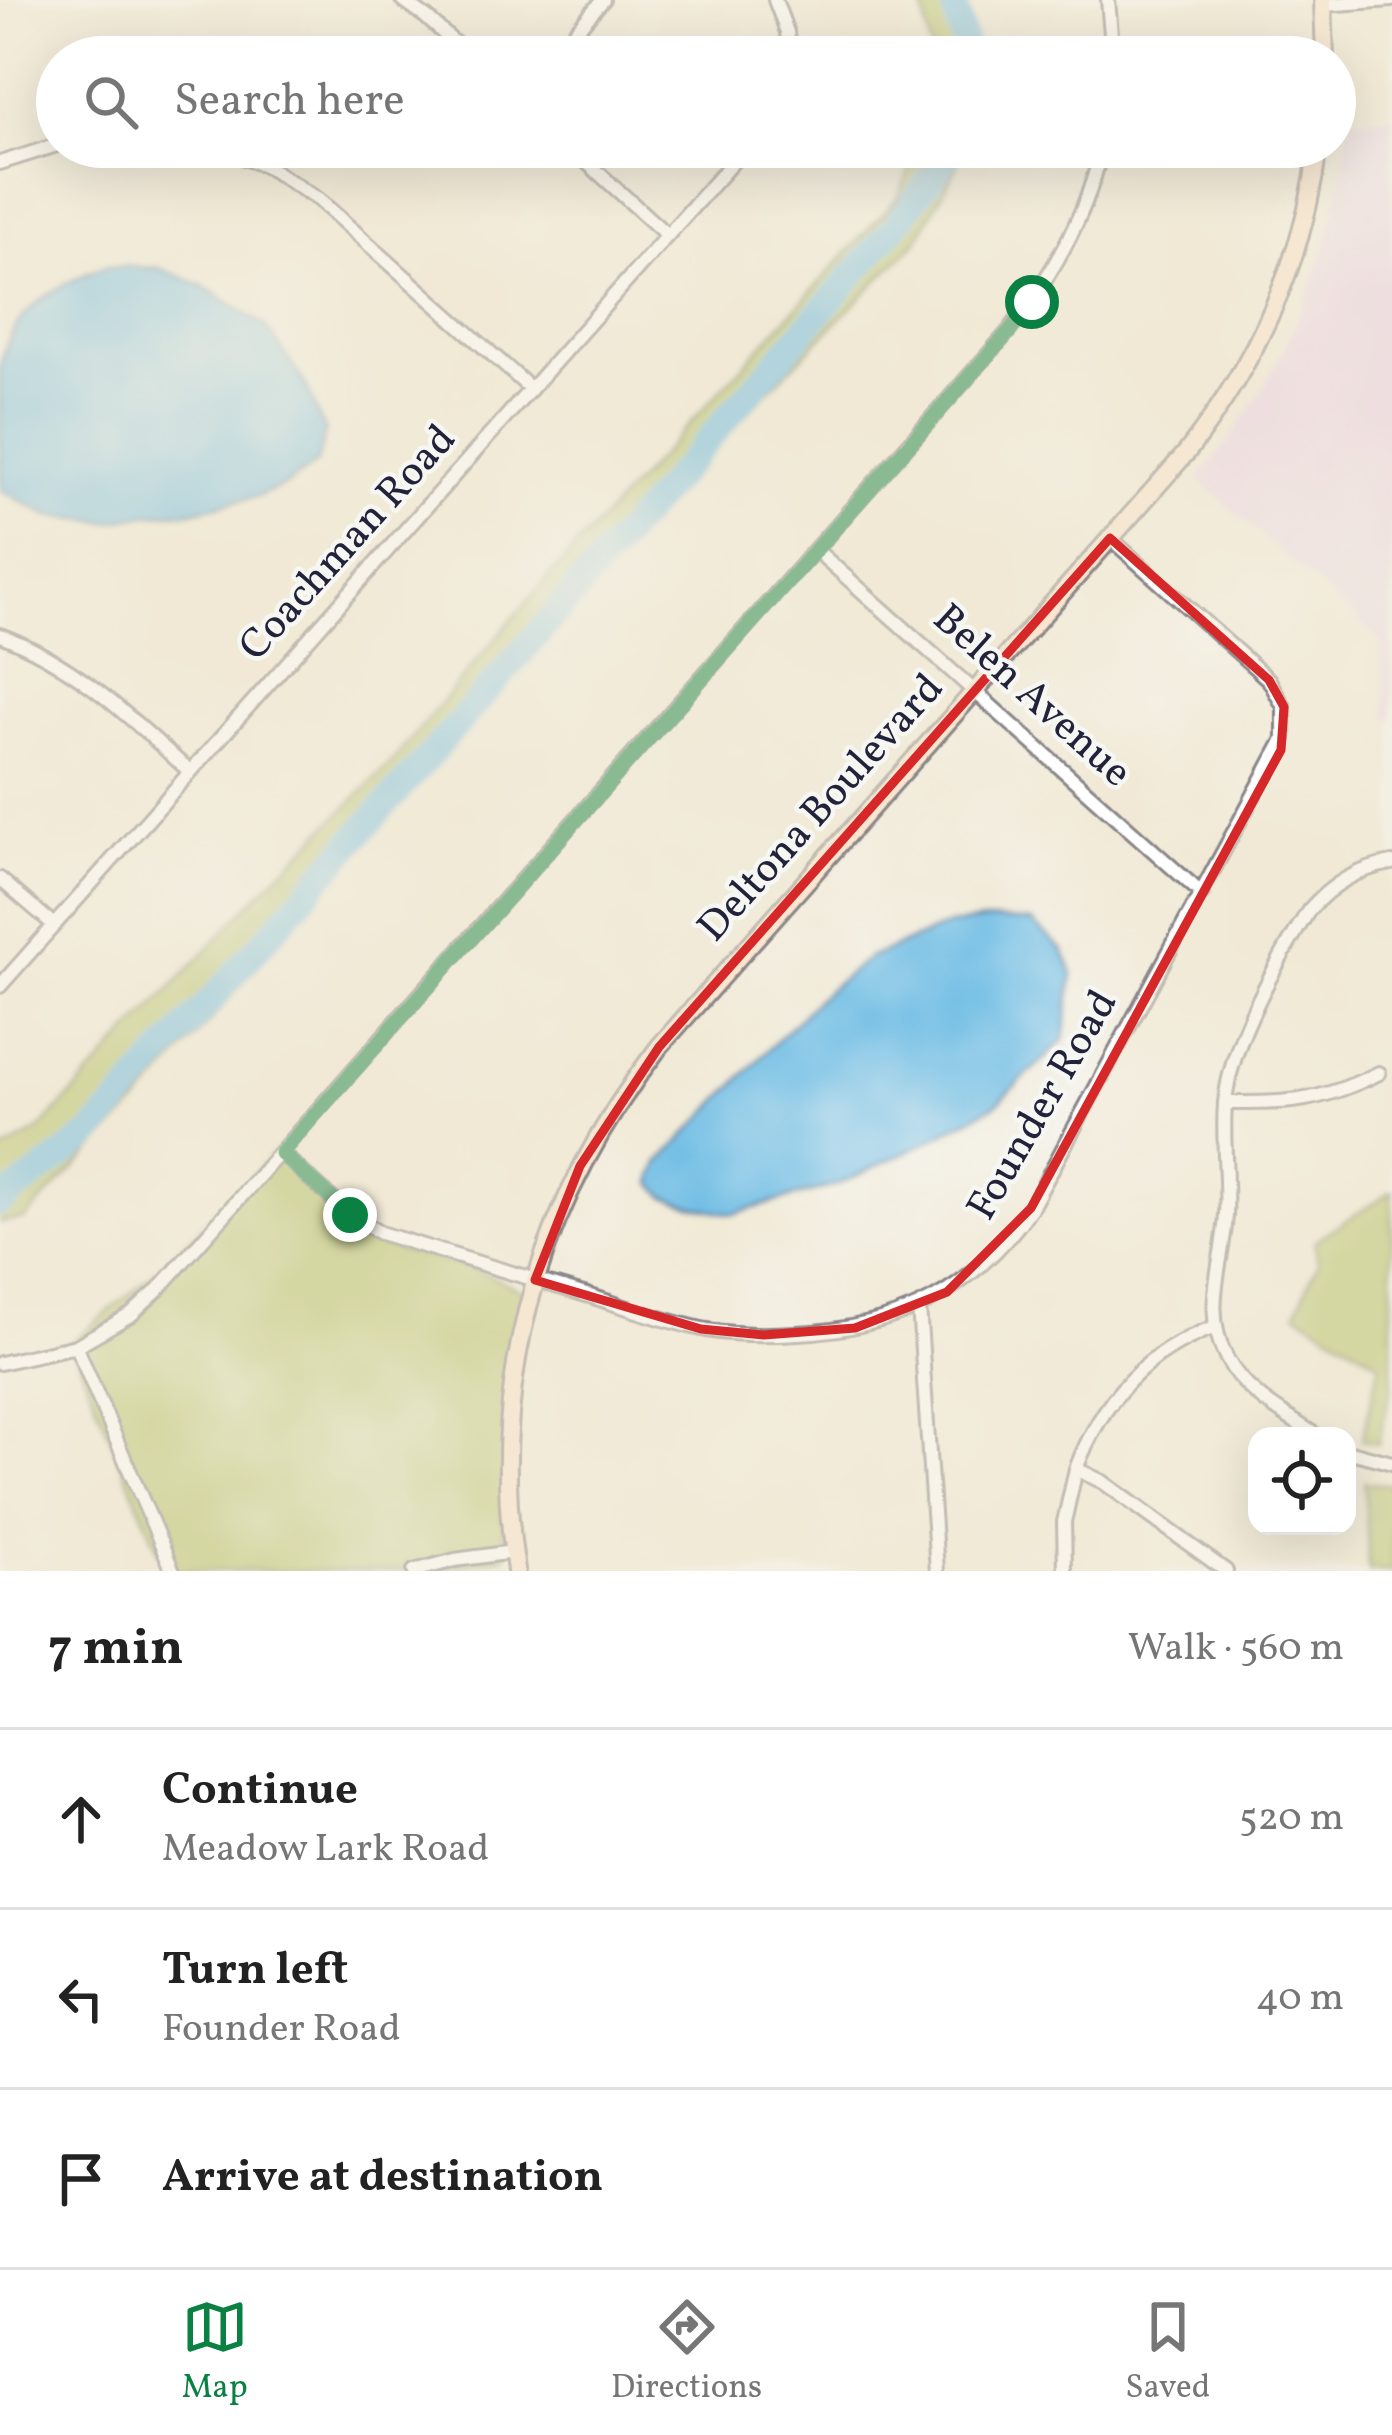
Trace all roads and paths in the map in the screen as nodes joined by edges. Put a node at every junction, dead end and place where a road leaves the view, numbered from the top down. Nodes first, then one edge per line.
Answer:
1 (402, 0) edge
2 (603, 0) edge
3 (775, 0) edge
4 (1108, 0) edge
5 (1392, 0) edge
6 (1323, 3) edge
7 (447, 36) edge
8 (571, 36) edge
9 (787, 36) edge
10 (1111, 36) edge
11 (1324, 36) edge
12 (36, 152) edge
13 (0, 163) edge
14 (269, 168) edge
15 (593, 168) edge
16 (728, 168) edge
17 (1096, 168) edge
18 (1315, 168) edge
19 (668, 236) junction
20 (531, 389) junction
21 (1110, 538) junction
22 (816, 550) junction
23 (0, 635) edge
24 (974, 691) junction
25 (190, 772) junction
26 (1392, 863) edge
27 (0, 879) edge
28 (1202, 894) junction
29 (54, 926) junction
30 (0, 986) edge
31 (1379, 1073) dead end
32 (1225, 1103) junction
33 (281, 1153) junction
34 (535, 1280) junction
35 (919, 1307) junction
36 (1215, 1327) junction
37 (76, 1346) junction
38 (0, 1363) edge
39 (1304, 1427) edge
40 (1356, 1453) edge
41 (1392, 1463) edge
42 (1076, 1469) junction
43 (513, 1552) junction
44 (173, 1571) edge
45 (414, 1571) edge
46 (516, 1571) edge
47 (937, 1571) edge
48 (1065, 1571) edge
49 (1226, 1571) edge

1 - 7 street
2 - 8 street
3 - 9 street
4 - 10 street
5 - 6 street
6 - 11 main road
12 - 13 street
14 - 20 street
15 - 19 street
16 - 19 street, Coachman Road
17 - 22 street
18 - 21 main road, Deltona Boulevard
19 - 20 street, Coachman Road
20 - 25 street, Coachman Road
21 - 24 main road, Deltona Boulevard
21 - 28 street, Founder Road
22 - 24 street, Belen Avenue
22 - 33 street
23 - 25 street
24 - 28 street, Belen Avenue
24 - 34 main road, Deltona Boulevard
25 - 29 street, Coachman Road
26 - 32 street
27 - 29 street
28 - 35 street, Founder Road
29 - 30 street, Coachman Road
31 - 32 street
32 - 36 street
33 - 34 street, Founder Road
33 - 37 street
34 - 35 street, Founder Road
34 - 43 main road, Deltona Boulevard
35 - 47 street
36 - 39 street
36 - 42 street
37 - 38 street
37 - 44 street
40 - 41 street
42 - 48 street
42 - 49 street
43 - 45 street
43 - 46 main road, Deltona Boulevard

